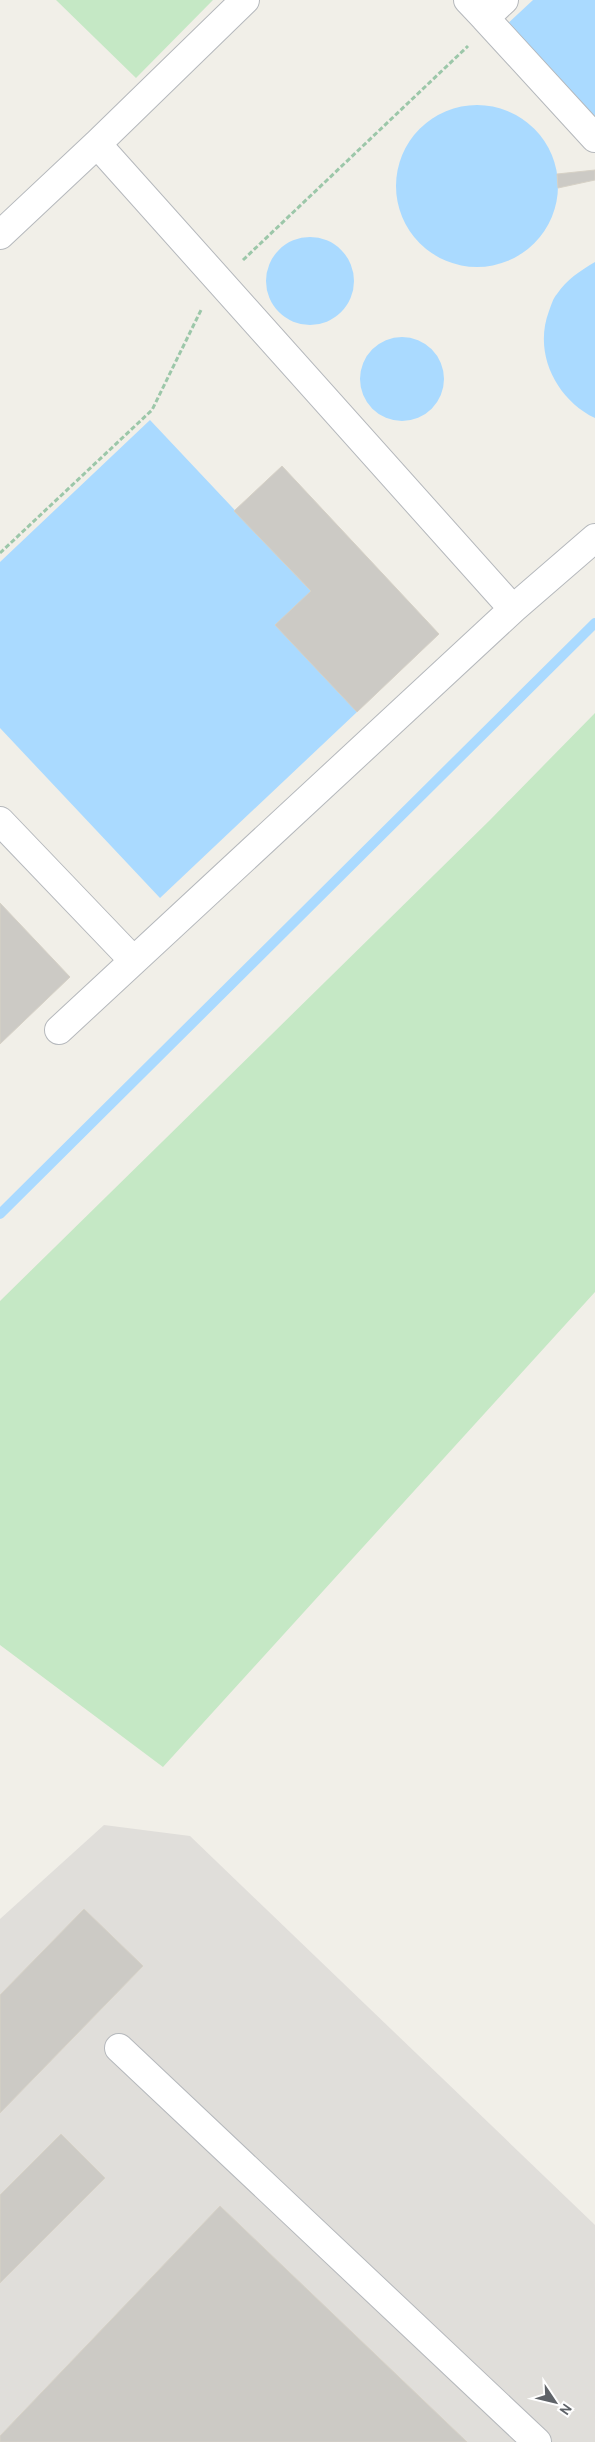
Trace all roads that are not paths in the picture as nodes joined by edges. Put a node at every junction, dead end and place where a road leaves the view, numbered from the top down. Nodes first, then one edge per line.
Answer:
1 (245, 0) edge
2 (485, 6) edge
3 (595, 138) edge
4 (97, 144) junction
5 (0, 235) edge
6 (595, 538) edge
7 (513, 609) junction
8 (0, 821) edge
9 (133, 960) junction
10 (60, 1030) dead end
11 (119, 2048) dead end
12 (537, 2442) edge

1 - 4 lane
2 - 3 lane
4 - 5 lane
4 - 7 lane
6 - 7 lane
7 - 9 lane
8 - 9 lane
9 - 10 lane
11 - 12 lane

